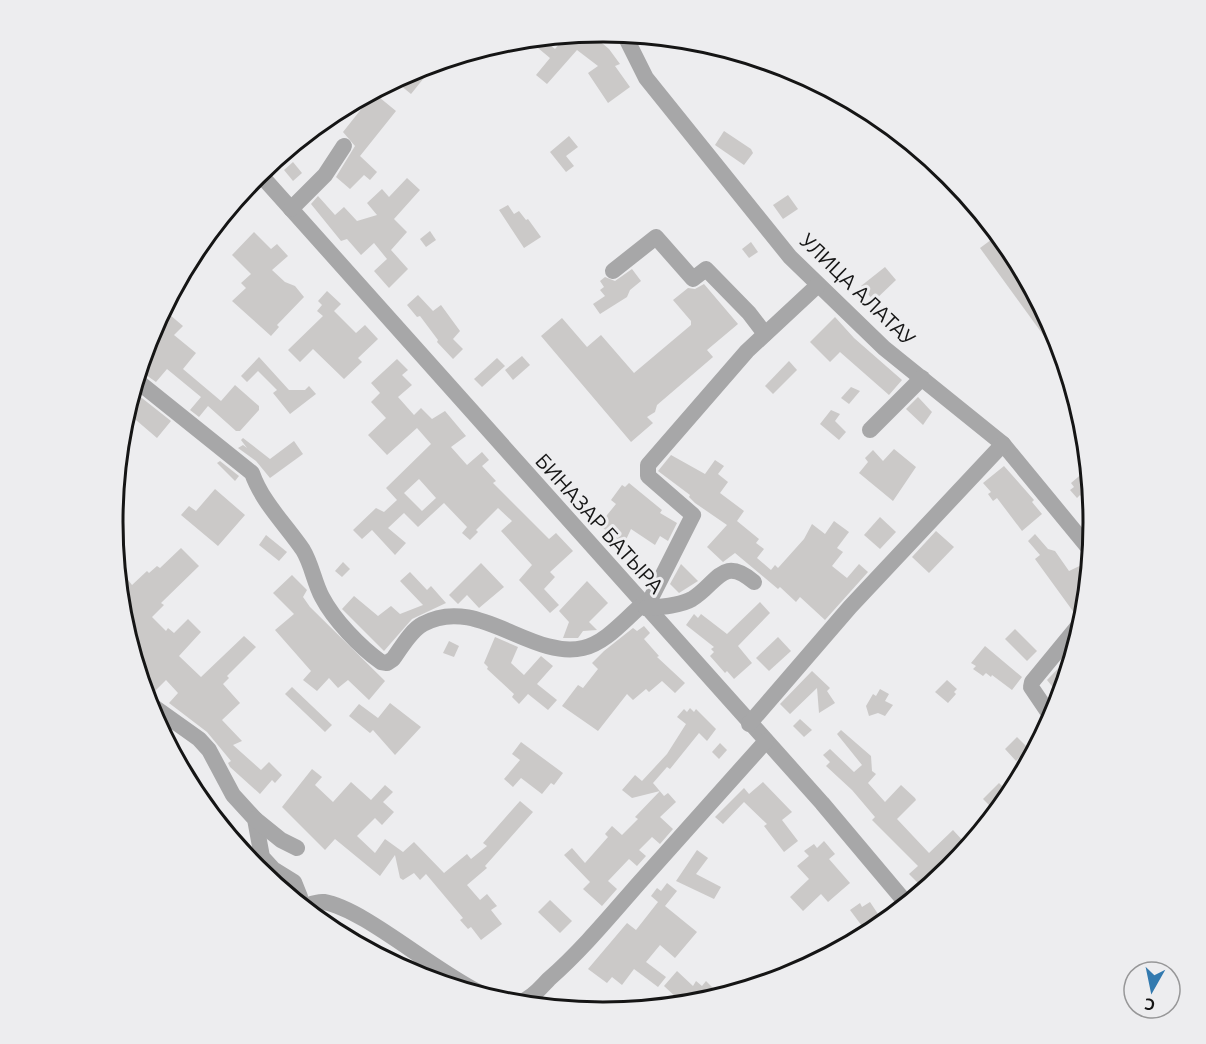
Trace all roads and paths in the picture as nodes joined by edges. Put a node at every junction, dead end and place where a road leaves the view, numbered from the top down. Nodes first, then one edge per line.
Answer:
1 (628, 43) edge
2 (344, 146) dead end
3 (266, 181) edge
4 (291, 209) junction
5 (613, 271) dead end
6 (818, 285) junction
7 (765, 334) junction
8 (922, 378) junction
9 (143, 385) edge
10 (870, 430) dead end
11 (1003, 444) junction
12 (1082, 541) edge
13 (754, 582) dead end
14 (644, 606) junction
15 (1069, 636) edge
16 (1045, 708) edge
17 (164, 714) edge
18 (749, 724) junction
19 (766, 741) junction
20 (255, 819) junction
21 (297, 848) dead end
22 (298, 892) edge
23 (902, 897) edge
24 (311, 903) edge
25 (459, 980) edge
26 (531, 996) edge

1 - 6 street, УЛИЦА АЛАТАУ
2 - 4 street
3 - 4 street, БИНАЗАР БАТЫРА
4 - 14 street, БИНАЗАР БАТЫРА
5 - 7 street
6 - 7 street
6 - 8 street, УЛИЦА АЛАТАУ
7 - 14 street
8 - 10 street
8 - 11 street, УЛИЦА АЛАТАУ
9 - 14 street
11 - 12 street, УЛИЦА АЛАТАУ
11 - 18 street
13 - 14 street
14 - 18 street, БИНАЗАР БАТЫРА
15 - 16 street
17 - 20 street
18 - 19 street, БИНАЗАР БАТЫРА
19 - 23 street, БИНАЗАР БАТЫРА
19 - 26 street
20 - 21 street
20 - 22 street
24 - 25 street

